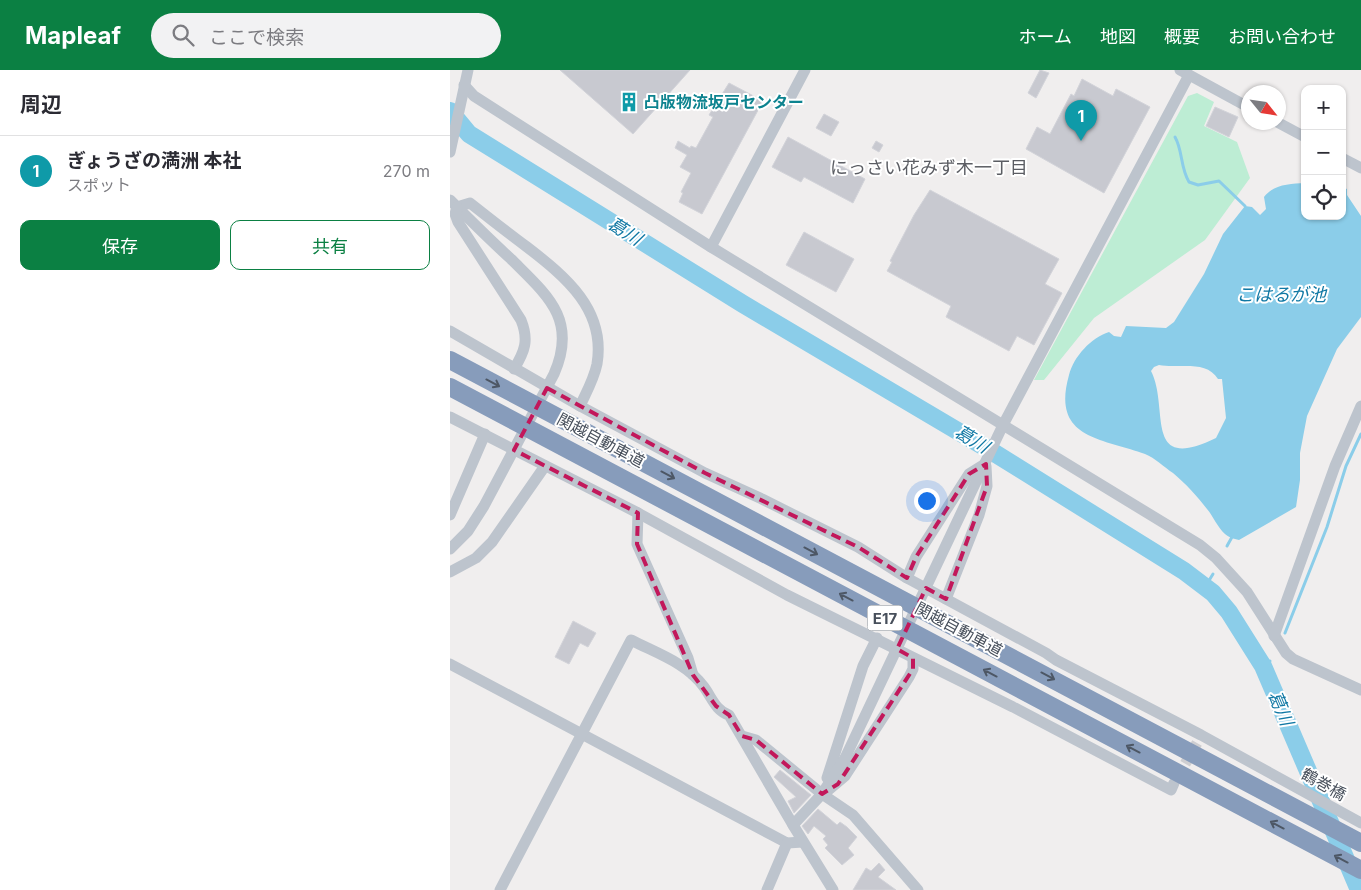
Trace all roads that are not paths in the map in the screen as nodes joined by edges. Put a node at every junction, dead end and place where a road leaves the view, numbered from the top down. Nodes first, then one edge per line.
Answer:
1 (468, 70) edge
2 (805, 70) edge
3 (1185, 72) edge
4 (464, 85) junction
5 (1241, 103) edge
6 (1286, 127) edge
7 (1301, 135) edge
8 (450, 152) edge
9 (1346, 160) edge
10 (1361, 168) edge
11 (453, 203) edge
12 (711, 246) junction
13 (450, 331) edge
14 (450, 360) edge
15 (514, 369) junction
16 (450, 388) edge
17 (547, 388) junction
18 (580, 406) junction
19 (1361, 406) edge
20 (450, 416) edge
21 (1002, 430) junction
22 (484, 434) junction
23 (515, 448) junction
24 (986, 462) junction
25 (545, 466) junction
26 (638, 514) junction
27 (450, 515) edge
28 (450, 549) edge
29 (450, 572) edge
30 (907, 578) junction
31 (946, 600) junction
32 (1274, 636) junction
33 (877, 638) junction
34 (914, 658) junction
35 (450, 664) edge
36 (693, 675) junction
37 (1361, 690) edge
38 (582, 733) junction
39 (742, 736) junction
40 (1174, 783) dead end
41 (822, 794) junction
42 (1361, 823) edge
43 (792, 825) junction
44 (1358, 841) edge
45 (803, 842) junction
46 (787, 843) junction
47 (1361, 870) edge
48 (500, 890) edge
49 (767, 890) edge
50 (834, 890) edge
51 (918, 890) edge

1 - 4 street
2 - 12 street
3 - 5 street
3 - 21 street
4 - 8 street
4 - 12 street
6 - 7 street
9 - 10 street
11 - 15 street
11 - 17 street
11 - 18 street
12 - 21 street
13 - 15 street, 鶴巻橋
14 -> 44 highway, 関越自動車道 / E17
15 - 17 street, 鶴巻橋
47 -> 16 highway, 関越自動車道 / E17
17 - 18 street, 鶴巻橋
17 - 23 street
18 - 30 street, 鶴巻橋
19 - 32 street
20 - 22 street
21 - 24 street
21 - 32 street
22 - 23 street
22 - 27 street
23 - 25 street
23 - 28 street
24 - 30 street
24 - 31 street
24 - 41 street
25 - 26 street
25 - 29 street
26 - 33 street
26 - 36 street
30 - 31 street, 鶴巻橋
31 - 42 street, 鶴巻橋
32 - 37 street
33 - 34 street
33 - 41 street
34 - 40 street
34 - 41 street
35 - 38 street
36 - 38 street
36 - 39 street
38 - 46 street
38 - 48 street
39 - 41 street
39 - 43 street
41 - 43 street
41 - 51 street
43 - 45 street
45 - 46 street
45 - 50 street
46 - 49 street

